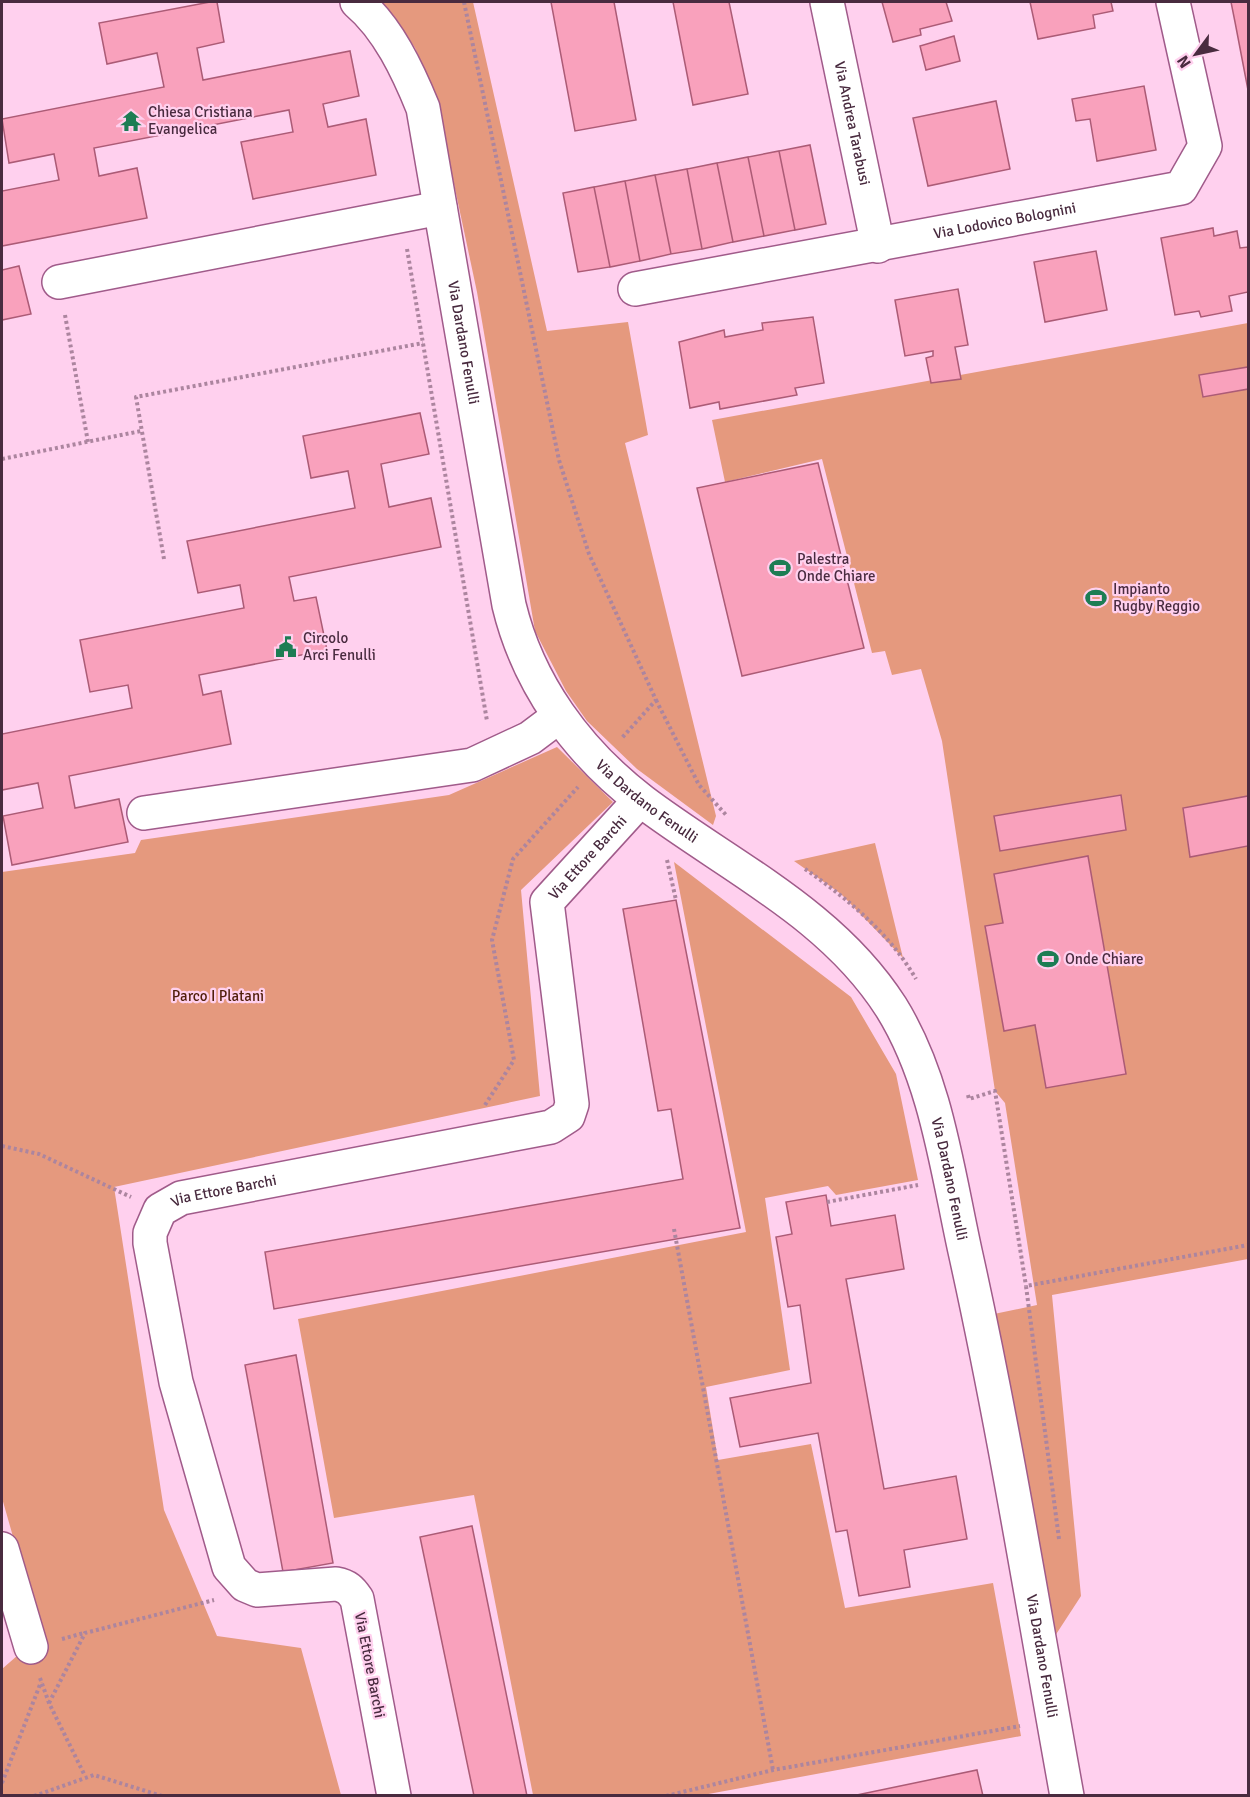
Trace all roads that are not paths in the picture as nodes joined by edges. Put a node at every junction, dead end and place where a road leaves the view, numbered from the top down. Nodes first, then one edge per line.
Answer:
1 (357, 2) edge
2 (827, 2) edge
3 (1173, 2) edge
4 (440, 208) junction
5 (878, 246) junction
6 (59, 282) road end
7 (635, 289) dead end
8 (558, 717) junction
9 (640, 800) junction
10 (144, 813) dead end
11 (2, 1549) edge
12 (31, 1647) road end
13 (394, 1796) edge
14 (1067, 1796) edge

1 - 4 street, Via Dardano Fenulli
2 - 5 street, Via Andrea Tarabusi
3 - 5 street, Via Lodovico Bolognini
4 - 6 street
4 - 8 street, Via Dardano Fenulli
5 - 7 street, Via Lodovico Bolognini
8 - 9 street, Via Dardano Fenulli
8 - 10 street
9 - 13 street, Via Ettore Barchi
9 - 14 street, Via Dardano Fenulli
11 - 12 street

